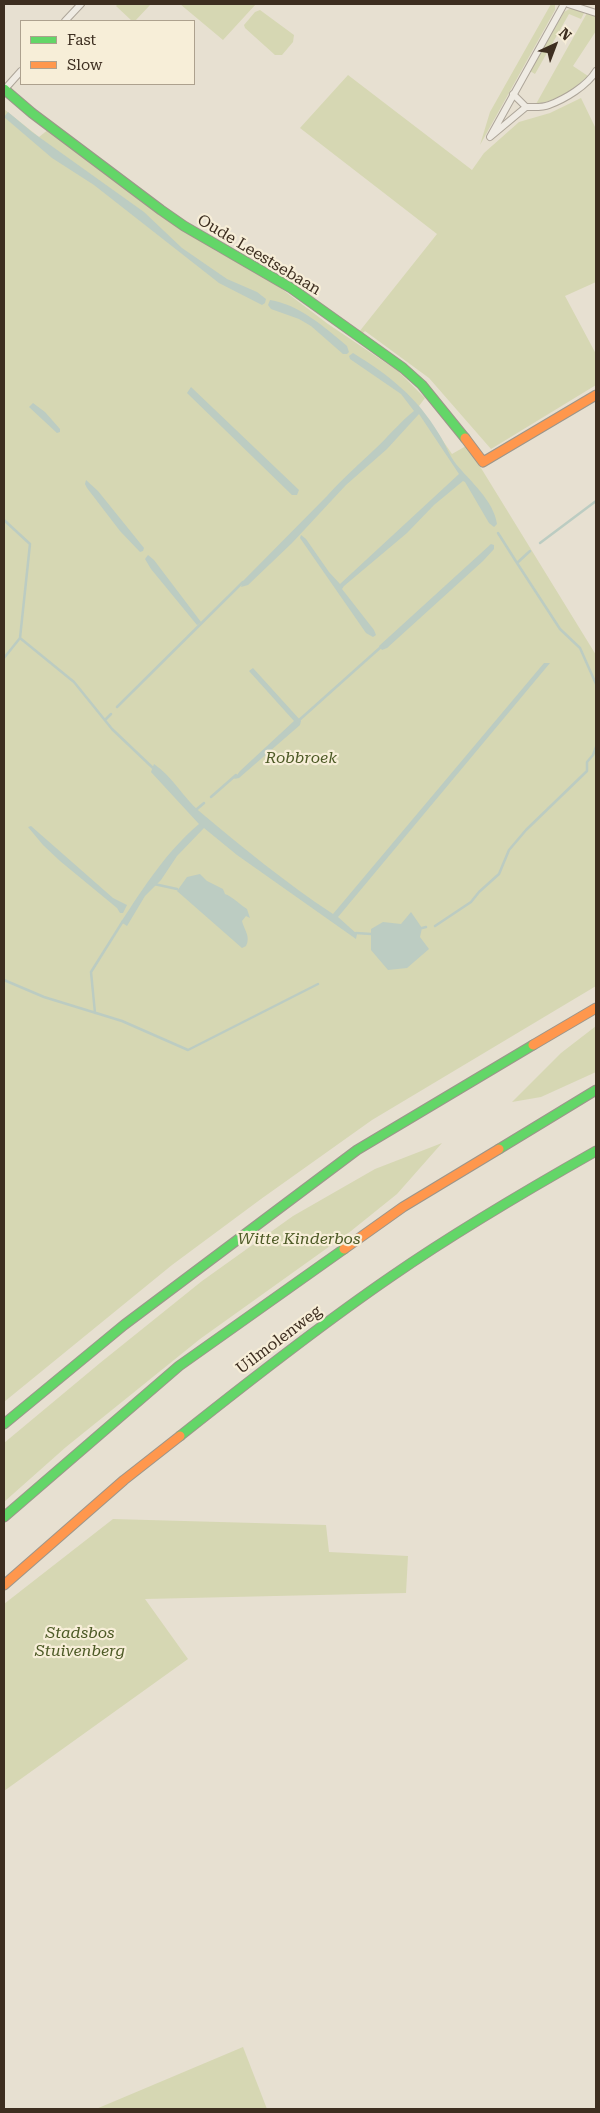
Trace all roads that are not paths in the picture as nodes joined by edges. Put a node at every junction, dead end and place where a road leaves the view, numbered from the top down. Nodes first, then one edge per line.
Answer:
1 (80, 4) edge
2 (566, 4) edge
3 (596, 13) edge
4 (66, 20) edge
5 (596, 71) edge
6 (20, 72) edge
7 (4, 89) edge
8 (513, 94) junction
9 (526, 107) junction
10 (596, 395) edge
11 (596, 1008) edge
12 (596, 1090) edge
13 (596, 1151) edge
14 (4, 1424) edge
15 (4, 1517) edge
16 (4, 1585) edge

1 - 4 street
2 - 3 street
2 - 8 street
5 - 9 street
6 - 7 street
7 - 10 main road, Oude Leestsebaan
8 - 9 street
8 - 9 street
11 - 14 main road
12 - 15 main road
13 - 16 main road, Uilmolenweg

